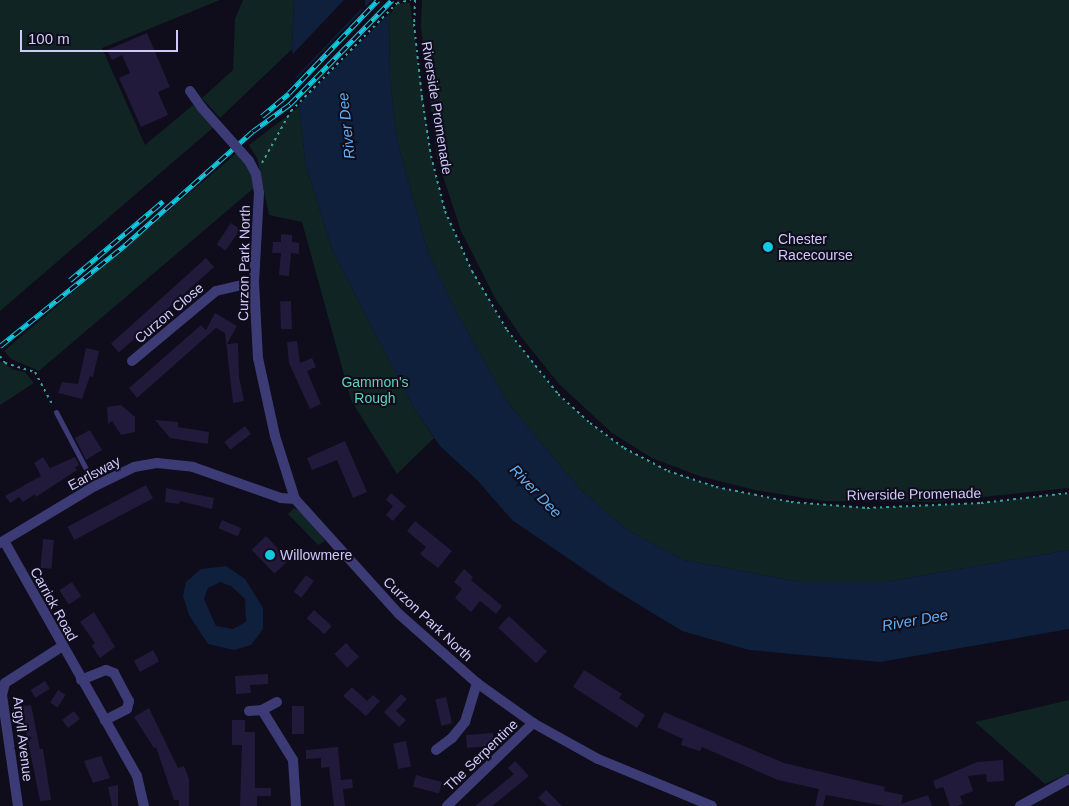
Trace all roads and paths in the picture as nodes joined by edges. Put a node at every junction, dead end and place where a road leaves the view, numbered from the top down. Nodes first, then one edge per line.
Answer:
1 (411, 0) edge
2 (415, 0) edge
3 (190, 91) dead end
4 (256, 174) junction
5 (254, 282) junction
6 (0, 356) edge
7 (132, 361) dead end
8 (56, 412) joint
9 (95, 486) junction
10 (1069, 493) edge
11 (295, 499) junction
12 (2, 542) edge
13 (61, 647) junction
14 (81, 680) junction
15 (477, 683) junction
16 (277, 702) dead end
17 (262, 710) junction
18 (249, 711) dead end
19 (105, 720) junction
20 (533, 723) junction
21 (436, 750) dead end
22 (1069, 779) edge
23 (18, 806) edge
24 (144, 806) edge
25 (296, 806) edge
26 (447, 806) edge
27 (712, 806) edge
28 (1020, 806) edge

1 - 4 path
2 - 10 path, Riverside Promenade
3 - 4 street, Curzon Park North, bridge
4 - 5 street, Curzon Park North
5 - 7 street, Curzon Close
5 - 11 street, Curzon Park North
6 - 8 path
8 - 9 lane
9 - 11 street, Earlsway
9 - 12 street, Earlsway
11 - 15 street, Curzon Park North
12 - 13 street, Carrick Road
13 - 14 street, Carrick Road
13 - 23 street, Argyll Avenue
14 - 19 street, Carrick Road
14 - 19 street
15 - 20 street, Curzon Park North
15 - 21 street
16 - 17 street
17 - 18 street
17 - 25 street
19 - 24 street, Carrick Road
20 - 26 street, The Serpentine
20 - 27 street, Curzon Park North
22 - 28 street

